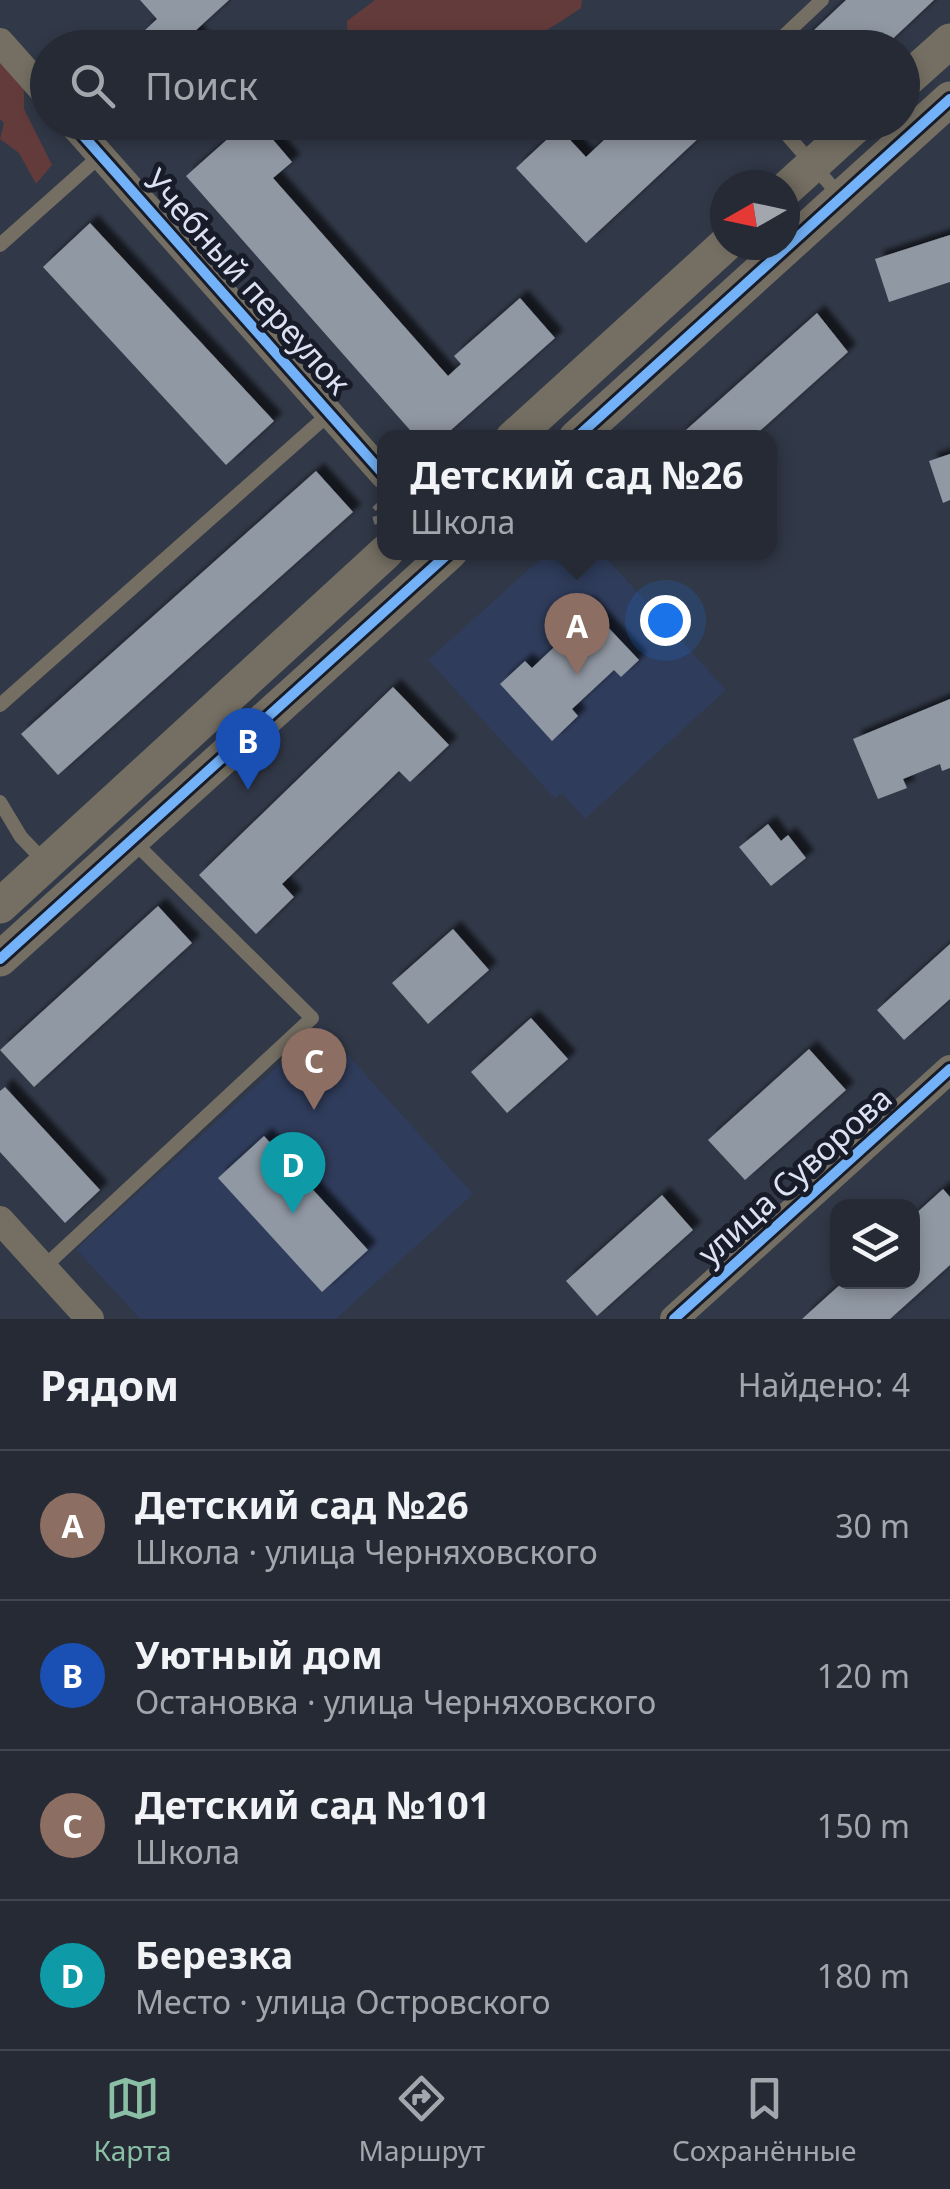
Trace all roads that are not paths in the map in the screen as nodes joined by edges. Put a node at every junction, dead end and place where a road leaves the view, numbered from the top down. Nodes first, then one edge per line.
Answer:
1 (822, 0) edge
2 (790, 30) edge
3 (950, 41) edge
4 (0, 42) edge
5 (920, 68) edge
6 (30, 76) edge
7 (950, 99) edge
8 (920, 125) edge
9 (87, 140) edge
10 (792, 140) edge
11 (840, 140) edge
12 (904, 140) edge
13 (100, 155) junction
14 (814, 164) junction
15 (800, 177) edge
16 (840, 196) junction
17 (3, 237) edge
18 (710, 259) edge
19 (330, 413) junction
20 (521, 430) edge
21 (585, 430) edge
22 (377, 467) edge
23 (377, 560) edge
24 (441, 560) edge
25 (0, 705) edge
26 (0, 802) edge
27 (132, 840) junction
28 (46, 864) junction
29 (0, 906) edge
30 (0, 959) edge
31 (950, 1069) edge
32 (0, 1220) edge
33 (43, 1268) junction
34 (90, 1319) edge
35 (674, 1319) edge

1 - 2 lane
3 - 5 street
4 - 6 street
7 - 8 street
9 - 13 street, Учебный переулок
10 - 14 lane
11 - 14 street
12 - 16 street
13 - 17 lane
13 - 19 street, Учебный переулок
14 - 15 street
14 - 16 lane
16 - 21 street
18 - 20 street
19 - 22 street, Учебный переулок
19 - 25 lane
23 - 28 street
24 - 27 street
26 - 28 lane
27 - 30 street
27 - 33 lane
28 - 29 street
31 - 35 street, улица Суворова
32 - 33 street
33 - 34 street

